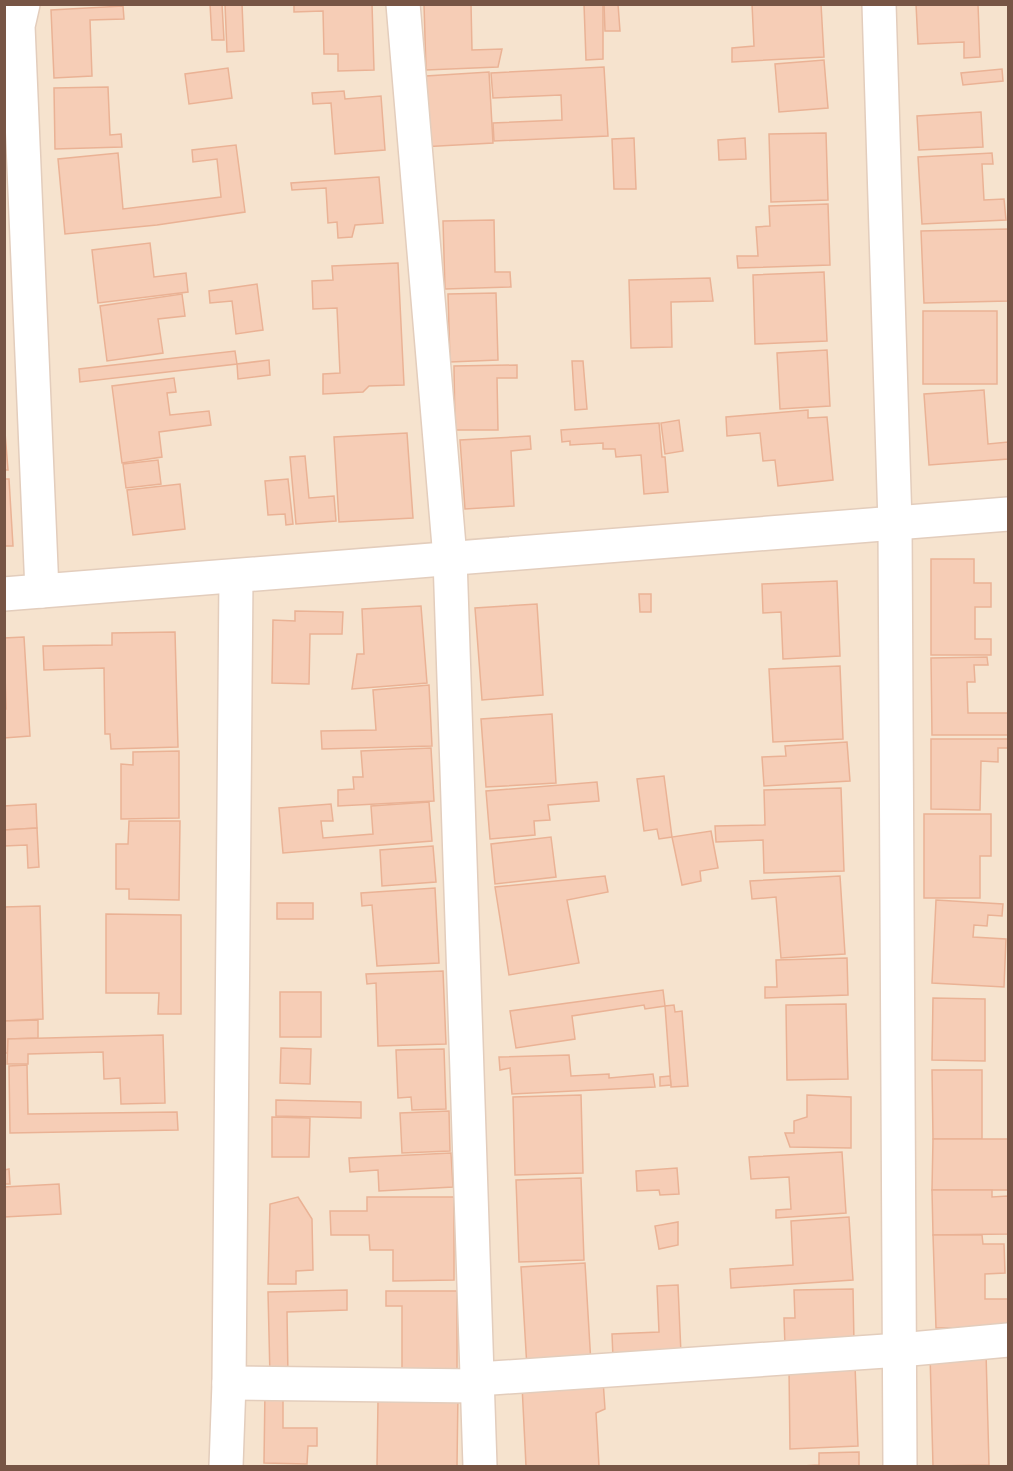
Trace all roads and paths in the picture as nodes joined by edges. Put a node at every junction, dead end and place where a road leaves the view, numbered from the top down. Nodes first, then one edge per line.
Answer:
1 (23, 4) edge
2 (403, 4) edge
3 (879, 4) edge
4 (1008, 514) edge
5 (895, 524) junction
6 (450, 558) junction
7 (236, 577) junction
8 (42, 591) junction
9 (4, 594) edge
10 (1008, 1340) edge
11 (900, 1350) junction
12 (478, 1382) junction
13 (229, 1383) junction
14 (226, 1467) edge
15 (480, 1467) edge
16 (900, 1467) edge

1 - 8 street
2 - 6 street
3 - 5 street
4 - 5 street
5 - 6 street
5 - 11 street
6 - 7 street
6 - 12 street
7 - 8 street
7 - 13 street
8 - 9 street
10 - 11 street
11 - 12 street
11 - 16 street
12 - 13 street
12 - 15 street
13 - 14 street

